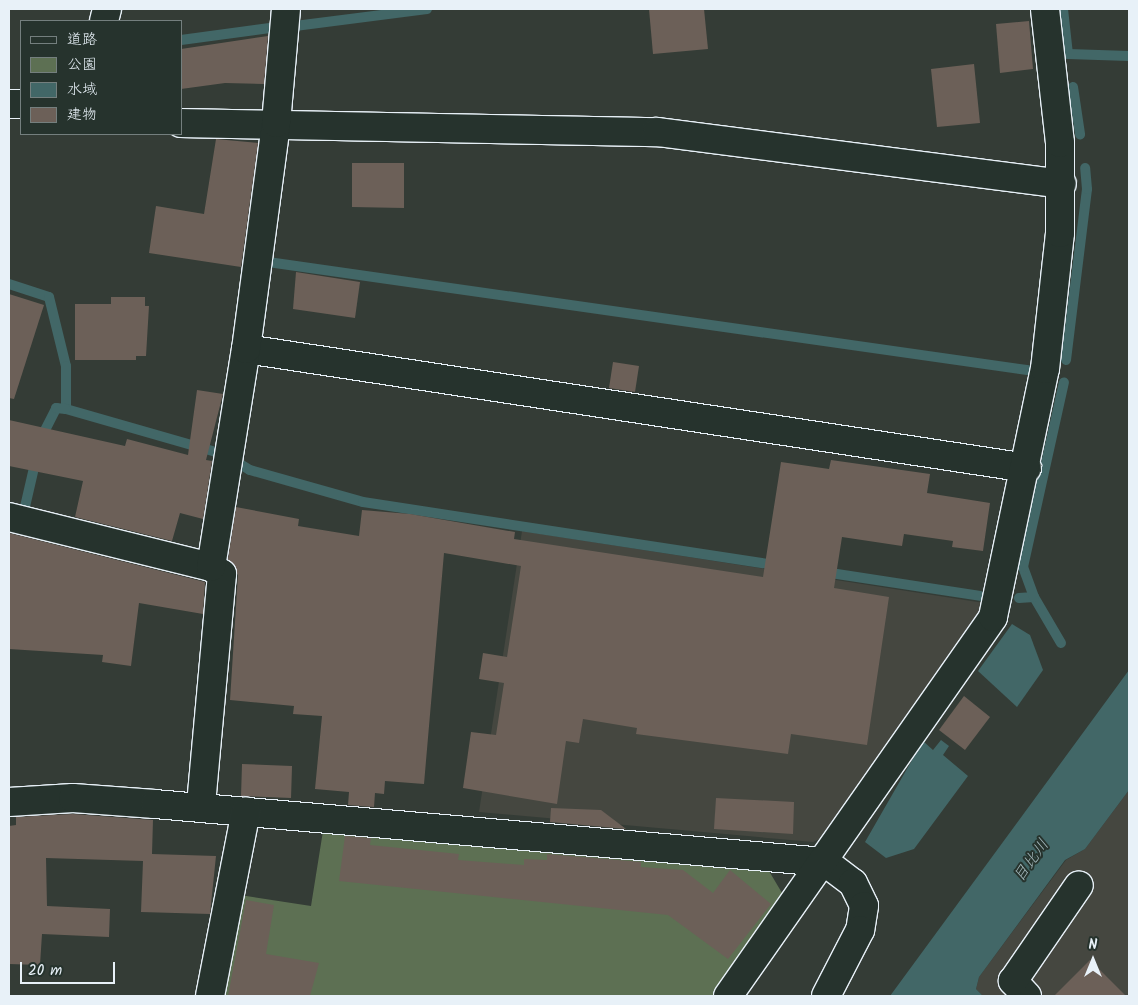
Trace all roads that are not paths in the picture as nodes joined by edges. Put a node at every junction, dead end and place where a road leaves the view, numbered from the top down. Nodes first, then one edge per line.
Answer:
1 (286, 9) edge
2 (1045, 9) edge
3 (182, 123) edge
4 (276, 123) junction
5 (1062, 184) junction
6 (246, 349) junction
7 (1027, 468) junction
8 (9, 517) edge
9 (211, 567) junction
10 (9, 802) edge
11 (201, 807) junction
12 (246, 810) junction
13 (825, 862) junction
14 (1079, 885) dead end
15 (210, 996) edge
16 (728, 996) edge
17 (826, 996) edge
18 (1027, 996) edge

1 - 4 street
2 - 5 street
3 - 4 street
4 - 5 street
4 - 6 street
5 - 7 street
6 - 7 street
6 - 9 street
7 - 13 street
8 - 9 street
9 - 11 street
10 - 11 street
11 - 12 street
12 - 13 street
12 - 15 street
13 - 16 street
13 - 17 street
14 - 18 street

